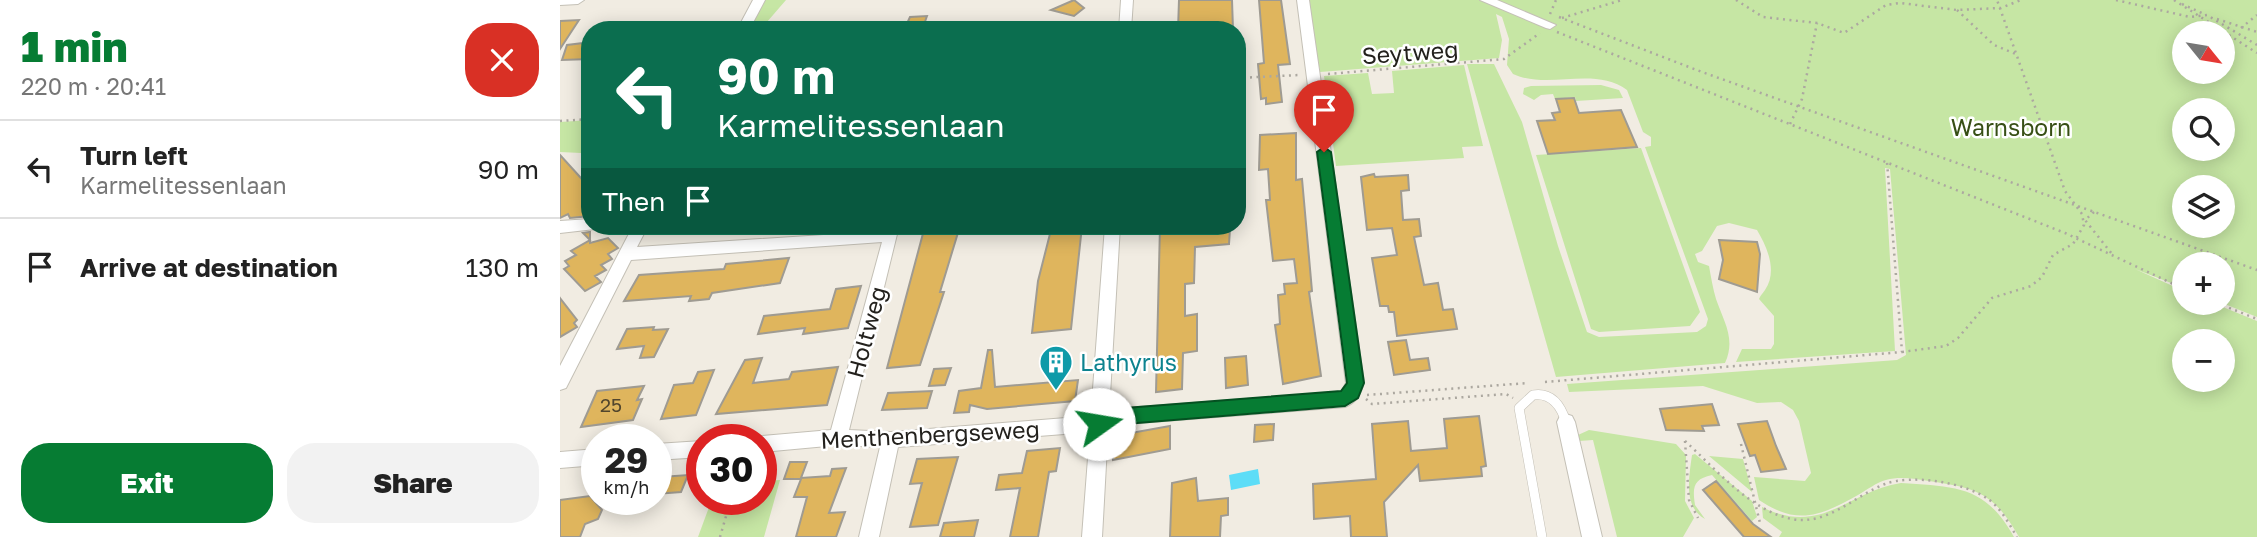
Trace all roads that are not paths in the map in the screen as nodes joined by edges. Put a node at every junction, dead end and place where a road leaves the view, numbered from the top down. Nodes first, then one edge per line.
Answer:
1 (578, 0) edge
2 (759, 0) edge
3 (1127, 0) edge
4 (1303, 0) edge
5 (1486, 0) edge
6 (560, 1) edge
7 (1550, 20) road end
8 (748, 21) edge
9 (1126, 21) edge
10 (581, 226) edge
11 (560, 227) edge
12 (636, 235) edge
13 (846, 235) edge
14 (891, 235) edge
15 (1112, 235) edge
16 (626, 254) junction
17 (568, 354) edge
18 (560, 383) edge
19 (1566, 422) joint
20 (1099, 424) junction
21 (838, 437) junction
22 (891, 440) junction
23 (777, 443) edge
24 (581, 458) edge
25 (560, 460) edge
26 (869, 537) edge
27 (1092, 537) edge
28 (1542, 537) edge
29 (1592, 537) edge

1 - 6 street
2 - 8 street
3 - 9 street
4 - 20 street, Menthenbergseweg
5 - 7 street
10 - 11 street
12 - 16 street
13 - 16 street
14 - 21 street, Holtweg
15 - 20 street
16 - 17 street
17 - 18 street
19 - 28 lane
19 - 29 street
20 - 22 street, Menthenbergseweg
20 - 27 street
21 - 22 street, Menthenbergseweg
21 - 23 street, Menthenbergseweg
22 - 26 street
24 - 25 street

